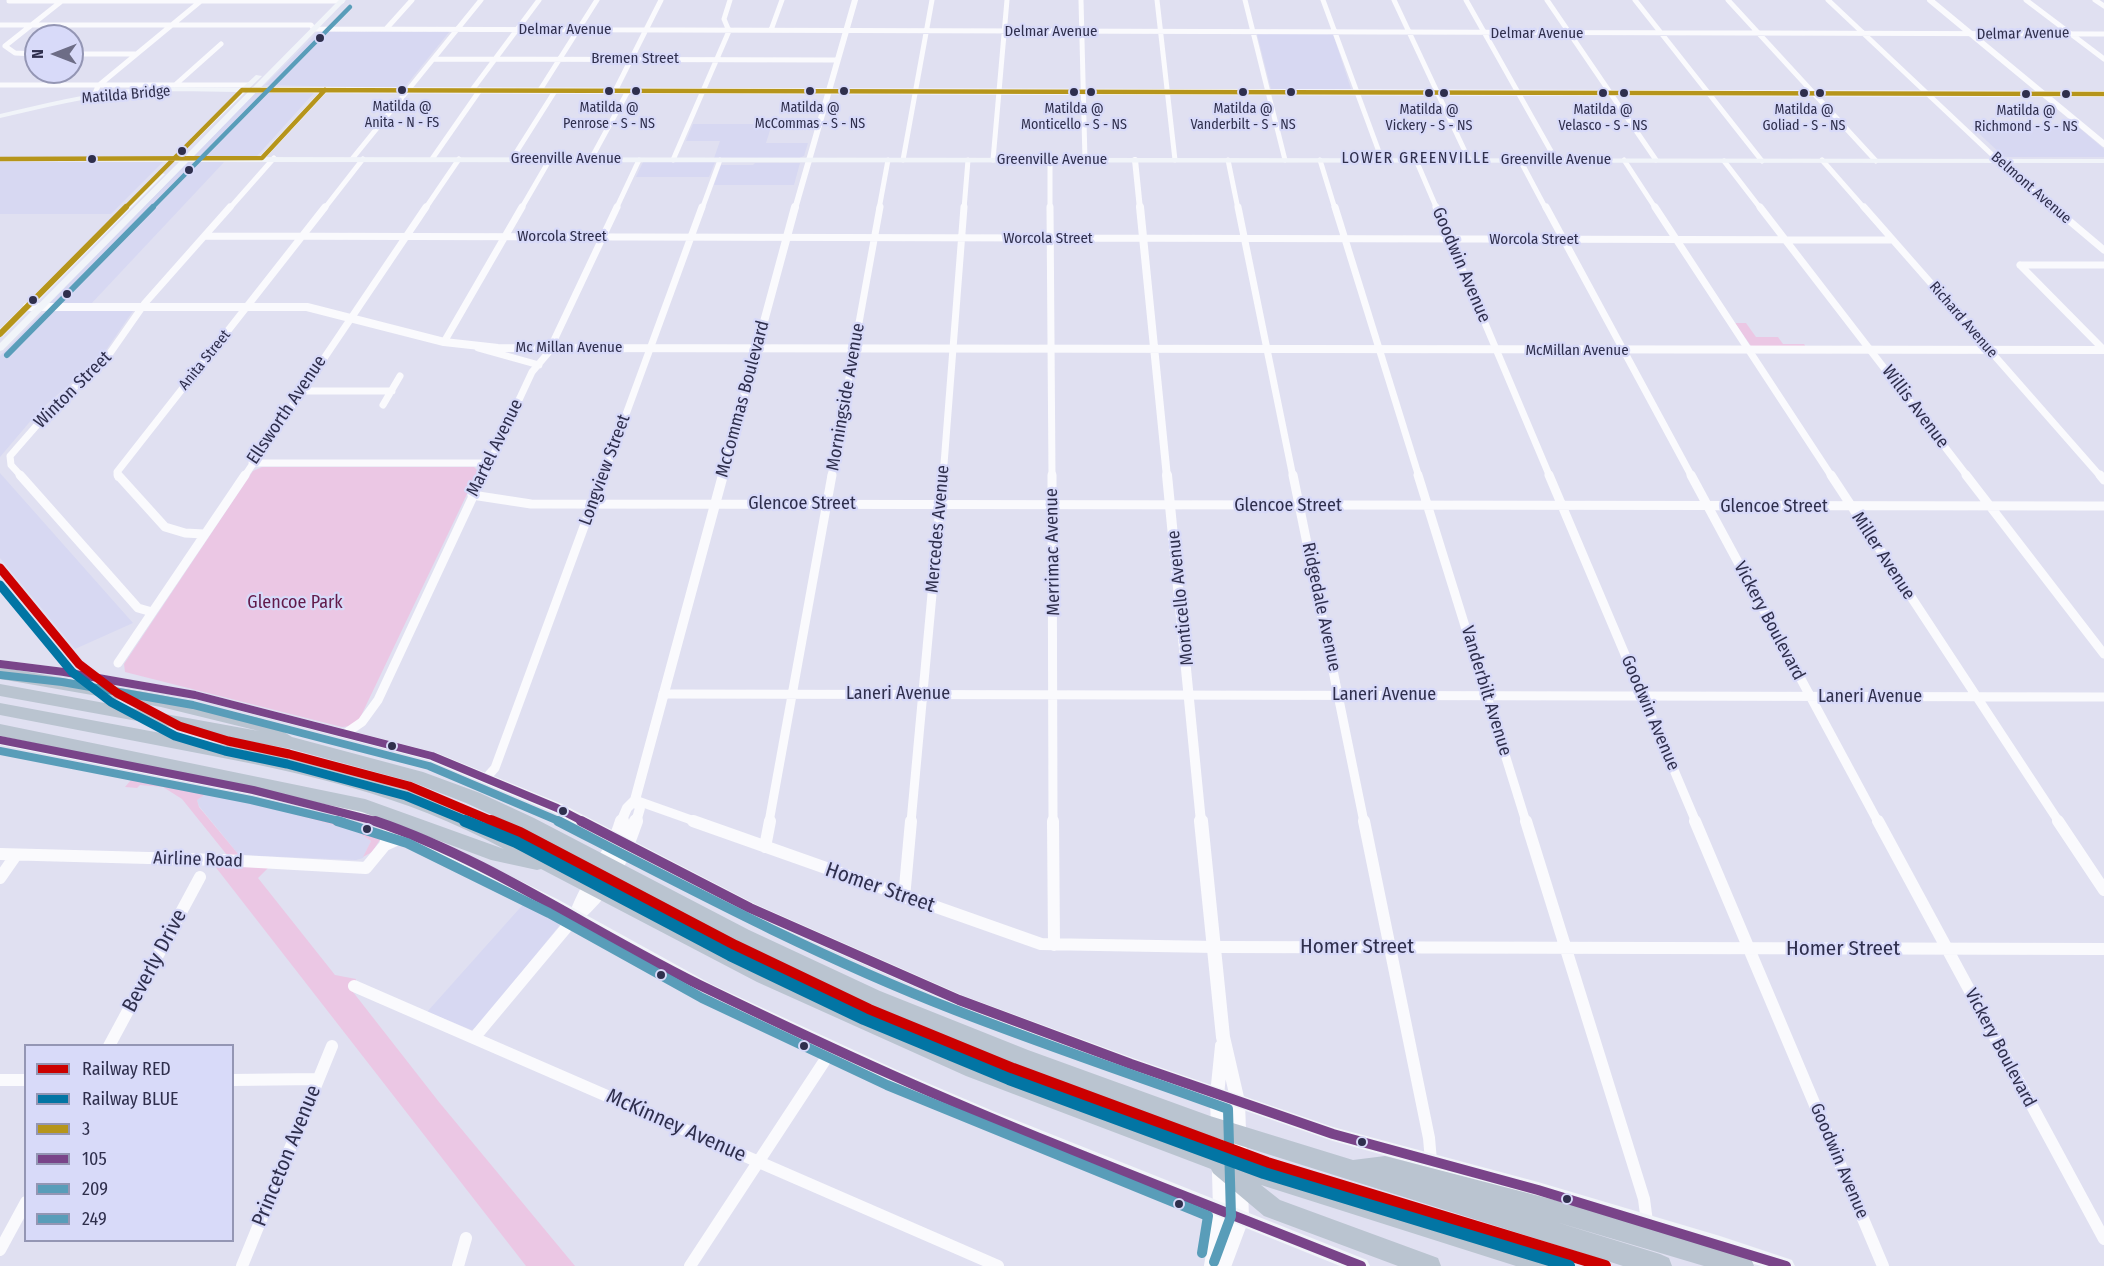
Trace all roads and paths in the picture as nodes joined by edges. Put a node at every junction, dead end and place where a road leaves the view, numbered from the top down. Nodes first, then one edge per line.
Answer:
1 (63, 0) edge
2 (201, 0) edge
3 (339, 0) edge
4 (412, 0) edge
5 (482, 0) edge
6 (539, 0) edge
7 (597, 0) edge
8 (661, 0) edge
9 (730, 0) edge
10 (782, 0) edge
11 (855, 0) edge
12 (932, 0) edge
13 (1007, 0) edge
14 (1081, 0) edge
15 (1157, 0) edge
16 (1245, 0) edge
17 (1323, 0) edge
18 (1394, 0) edge
19 (1466, 0) edge
20 (1547, 0) edge
21 (1635, 0) edge
22 (1728, 0) edge
23 (1828, 0) edge
24 (1930, 0) edge
25 (2026, 0) edge
26 (2095, 0) edge
27 (9, 1) edge
28 (2104, 6) edge
29 (30, 24) edge
30 (0, 25) edge
31 (24, 25) edge
32 (84, 25) edge
33 (172, 25) junction
34 (313, 27) junction
35 (24, 29) edge
36 (386, 29) junction
37 (457, 29) junction
38 (517, 30) junction
39 (578, 30) junction
40 (645, 30) junction
41 (728, 30) junction
42 (771, 30) junction
43 (845, 31) junction
44 (926, 32) junction
45 (1005, 32) junction
46 (1082, 32) junction
47 (1161, 32) junction
48 (1253, 33) junction
49 (1335, 33) junction
50 (1410, 33) junction
51 (1485, 33) junction
52 (1570, 34) junction
53 (1662, 34) junction
54 (1759, 34) junction
55 (1865, 34) junction
56 (2071, 34) junction
57 (2104, 34) edge
58 (1972, 35) junction
59 (221, 44) dead end
60 (24, 53) edge
61 (84, 54) edge
62 (111, 54) junction
63 (136, 54) junction
64 (434, 58) junction
65 (2104, 58) edge
66 (495, 59) junction
67 (559, 59) junction
68 (631, 59) junction
69 (717, 59) junction
70 (837, 60) junction
71 (124, 64) junction
72 (0, 85) edge
73 (101, 85) junction
74 (176, 85) junction
75 (248, 88) junction
76 (325, 90) junction
77 (472, 90) junction
78 (480, 90) junction
79 (540, 90) junction
80 (555, 90) junction
81 (407, 91) junction
82 (615, 91) junction
83 (628, 91) junction
84 (703, 91) junction
85 (828, 91) junction
86 (916, 91) junction
87 (999, 91) junction
88 (1083, 91) junction
89 (1168, 91) junction
90 (1268, 92) junction
91 (1357, 92) junction
92 (1437, 92) junction
93 (1518, 92) junction
94 (1610, 92) junction
95 (1708, 93) junction
96 (1812, 93) junction
97 (1927, 93) junction
98 (2043, 93) junction
99 (2104, 93) edge
100 (94, 96) junction
101 (0, 116) edge
102 (2104, 144) edge
103 (177, 158) junction
104 (188, 158) junction
105 (262, 158) junction
106 (274, 158) junction
107 (0, 159) edge
108 (352, 159) junction
109 (363, 159) junction
110 (432, 159) junction
111 (459, 159) junction
112 (512, 159) junction
113 (550, 159) junction
114 (591, 159) junction
115 (639, 160) junction
116 (673, 160) junction
117 (720, 160) junction
118 (808, 160) junction
119 (888, 160) junction
120 (903, 160) junction
121 (969, 160) junction
122 (993, 160) junction
123 (1050, 160) junction
124 (1085, 160) junction
125 (1135, 160) junction
126 (1175, 160) junction
127 (1228, 160) junction
128 (1285, 160) junction
129 (1320, 160) junction
130 (1382, 160) junction
131 (1416, 160) junction
132 (1469, 160) junction
133 (1520, 160) junction
134 (1556, 160) junction
135 (1624, 160) junction
136 (1656, 160) junction
137 (1822, 160) junction
138 (1724, 161) junction
139 (1762, 161) junction
140 (1876, 161) junction
141 (1999, 161) junction
142 (2102, 162) edge
143 (113, 220) junction
144 (126, 220) junction
145 (205, 236) junction
146 (301, 237) junction
147 (405, 237) junction
148 (505, 237) junction
149 (603, 238) junction
150 (690, 238) junction
151 (786, 238) junction
152 (875, 238) junction
153 (962, 239) junction
154 (1050, 239) junction
155 (1143, 239) junction
156 (1244, 239) junction
157 (1450, 239) junction
158 (1345, 240) junction
159 (1563, 240) junction
160 (1677, 240) junction
161 (1785, 240) junction
162 (1892, 240) junction
163 (2093, 241) junction
164 (2104, 241) edge
165 (2104, 250) edge
166 (89, 257) junction
167 (76, 258) junction
168 (2104, 265) edge
169 (39, 307) junction
170 (143, 307) junction
171 (247, 307) junction
172 (27, 308) junction
173 (350, 317) junction
174 (0, 334) edge
175 (444, 342) junction
176 (0, 347) edge
177 (475, 347) junction
178 (550, 348) junction
179 (649, 348) junction
180 (758, 349) junction
181 (854, 349) junction
182 (952, 350) junction
183 (1050, 350) junction
184 (1155, 350) junction
185 (1267, 350) junction
186 (1380, 350) junction
187 (1749, 350) junction
188 (1872, 350) junction
189 (1989, 350) junction
190 (2104, 350) edge
191 (1497, 351) junction
192 (1622, 351) junction
193 (539, 365) junction
194 (400, 376) dead end
195 (301, 391) junction
196 (392, 391) junction
197 (383, 405) dead end
198 (252, 463) junction
199 (488, 463) junction
200 (2104, 480) edge
201 (472, 495) junction
202 (592, 504) junction
203 (714, 504) junction
204 (826, 504) junction
205 (941, 504) junction
206 (1052, 505) junction
207 (1171, 506) junction
208 (1300, 506) junction
209 (1428, 506) junction
210 (1563, 506) junction
211 (1851, 506) junction
212 (1991, 506) junction
213 (2104, 506) edge
214 (1707, 507) junction
215 (204, 534) junction
216 (152, 612) junction
217 (2104, 654) edge
218 (118, 663) dead end
219 (0, 664) edge
220 (0, 673) edge
221 (0, 690) edge
222 (663, 694) junction
223 (794, 694) junction
224 (923, 694) junction
225 (1054, 694) junction
226 (1191, 695) junction
227 (1339, 695) junction
228 (1488, 695) junction
229 (1643, 696) junction
230 (1976, 696) junction
231 (1810, 697) junction
232 (2104, 697) edge
233 (0, 709) edge
234 (0, 730) edge
235 (346, 733) junction
236 (0, 740) edge
237 (291, 743) junction
238 (487, 777) junction
239 (635, 800) junction
240 (390, 826) junction
241 (411, 833) junction
242 (386, 845) junction
243 (620, 847) junction
244 (765, 847) junction
245 (0, 854) edge
246 (16, 855) junction
247 (556, 867) junction
248 (200, 877) dead end
249 (0, 878) edge
250 (2104, 890) edge
251 (904, 898) junction
252 (576, 916) junction
253 (1054, 945) junction
254 (1215, 947) junction
255 (1389, 947) junction
256 (1946, 947) junction
257 (1565, 948) junction
258 (1749, 949) junction
259 (2104, 949) edge
260 (354, 986) dead end
261 (1223, 1037) junction
262 (474, 1038) junction
263 (110, 1044) edge
264 (332, 1046) dead end
265 (833, 1048) junction
266 (318, 1079) junction
267 (0, 1080) edge
268 (24, 1080) edge
269 (234, 1080) edge
270 (1217, 1101) junction
271 (1238, 1108) junction
272 (1213, 1159) junction
273 (1431, 1161) junction
274 (758, 1162) junction
275 (1348, 1168) junction
276 (1220, 1202) junction
277 (24, 1206) edge
278 (1242, 1210) junction
279 (1647, 1222) junction
280 (466, 1238) dead end
281 (2104, 1239) edge
282 (0, 1250) edge
283 (242, 1266) edge
284 (458, 1266) edge
285 (690, 1266) edge
286 (998, 1266) edge
287 (1211, 1266) edge
288 (1224, 1266) edge
289 (1361, 1266) edge
290 (1429, 1266) edge
291 (1552, 1266) edge
292 (1659, 1266) edge
293 (1742, 1266) edge
294 (1786, 1266) edge
295 (1883, 1266) edge

1 - 2 street
1 - 27 street
1 - 29 street
2 - 3 street
2 - 33 street
3 - 34 main road
4 - 36 street
5 - 37 street
6 - 38 street
7 - 39 street
8 - 40 street
9 - 41 street
10 - 42 street
11 - 43 street, McCommas Boulevard
12 - 44 street
13 - 45 street
14 - 46 street
15 - 47 street
16 - 48 street
17 - 49 street
18 - 50 street
19 - 51 street
20 - 52 street
21 - 53 street
22 - 54 street
23 - 55 street, Belmont Avenue
24 - 58 street
25 - 56 street
26 - 28 street
30 - 31 street, Delmar Avenue
32 - 33 street, Delmar Avenue
33 - 34 street, Delmar Avenue
33 - 63 street
34 - 36 street, Delmar Avenue
34 - 75 main road
35 - 60 street
36 - 37 street, Delmar Avenue
37 - 38 street, Delmar Avenue
37 - 64 street
38 - 39 street, Delmar Avenue
38 - 66 street
39 - 40 street, Delmar Avenue
39 - 67 street
40 - 41 street, Delmar Avenue
40 - 68 street
41 - 42 street, Delmar Avenue
41 - 69 street
42 - 43 street, Delmar Avenue
43 - 44 street, Delmar Avenue
43 - 70 street, McCommas Boulevard
44 - 45 street, Delmar Avenue
44 - 86 street
45 - 46 street, Delmar Avenue
45 - 87 street
46 - 47 street, Delmar Avenue
46 - 88 street
47 - 48 street, Delmar Avenue
47 - 89 street
48 - 49 street, Delmar Avenue
48 - 90 street
49 - 50 street, Delmar Avenue
49 - 91 street
50 - 51 street, Delmar Avenue
50 - 92 street
51 - 52 street, Delmar Avenue
51 - 93 street
52 - 53 street, Delmar Avenue
52 - 94 street
53 - 54 street, Delmar Avenue
53 - 95 street
54 - 55 street, Delmar Avenue
54 - 96 street
55 - 58 street, Delmar Avenue
55 - 97 street, Belmont Avenue
56 - 57 street, Delmar Avenue
56 - 58 street, Delmar Avenue
56 - 65 street
58 - 98 street
59 - 74 street
61 - 62 street
62 - 63 street
62 - 71 street
63 - 71 street
64 - 66 street, Bremen Street
64 - 81 street
66 - 67 street, Bremen Street
66 - 77 street
67 - 68 street, Bremen Street
67 - 79 street
68 - 69 street, Bremen Street
68 - 82 street
69 - 70 street, Bremen Street
69 - 84 street
70 - 85 street, McCommas Boulevard
71 - 73 street
72 - 73 street
73 - 74 street
73 - 100 street
74 - 75 street
75 - 76 street
75 - 100 main road, Matilda Bridge
75 - 103 main road
75 - 104 main road
76 - 81 street
76 - 105 street
77 - 78 street
77 - 81 street
78 - 79 street
78 - 110 street
79 - 80 street
80 - 82 street
80 - 112 street
81 - 108 street
82 - 83 street
83 - 84 street
83 - 114 street
84 - 85 street
84 - 116 street
85 - 86 street
85 - 118 street, McCommas Boulevard
86 - 87 street
86 - 120 street
87 - 88 street
87 - 122 street
88 - 89 street
88 - 124 street
89 - 90 street
89 - 126 street
90 - 91 street
90 - 128 street
91 - 92 street
91 - 130 street
92 - 93 street
92 - 132 street
93 - 94 street
93 - 134 street
94 - 95 street
94 - 136 street
95 - 96 street
95 - 139 street
96 - 97 street
96 - 140 street
97 - 98 street
97 - 141 street, Belmont Avenue
98 - 99 street
98 - 102 street
100 - 101 main road, Matilda Bridge
103 - 104 main road, Greenville Avenue
103 - 107 main road, Greenville Avenue
103 - 143 main road
104 - 105 main road, Greenville Avenue
104 - 144 main road
105 - 106 main road, Greenville Avenue
106 - 108 main road, Greenville Avenue
106 - 145 street, Winton Street
108 - 109 main road, Greenville Avenue
109 - 110 main road, Greenville Avenue
109 - 146 street, Anita Street
110 - 111 main road, Greenville Avenue
111 - 112 main road, Greenville Avenue
111 - 147 street, Ellsworth Avenue
112 - 113 main road, Greenville Avenue
113 - 114 main road, Greenville Avenue
113 - 148 street
114 - 115 main road, Greenville Avenue
115 - 116 main road, Greenville Avenue
115 - 149 street, Martel Avenue
116 - 117 main road, Greenville Avenue
117 - 118 main road, Greenville Avenue
117 - 150 street, Longview Street
118 - 119 main road, Greenville Avenue
118 - 151 street, McCommas Boulevard
119 - 120 main road, Greenville Avenue
119 - 152 street, Morningside Avenue
120 - 121 main road, Greenville Avenue
121 - 122 main road, Greenville Avenue
121 - 153 street, Mercedes Avenue
122 - 123 main road, Greenville Avenue
123 - 124 main road, Greenville Avenue
123 - 154 street, Merrimac Avenue
124 - 125 main road, Greenville Avenue
125 - 126 main road, Greenville Avenue
125 - 155 street, Monticello Avenue
126 - 127 main road, Greenville Avenue
127 - 128 main road, Greenville Avenue
127 - 156 street, Ridgedale Avenue
128 - 129 main road, Greenville Avenue
129 - 130 main road, Greenville Avenue
129 - 158 street, Vanderbilt Avenue
130 - 131 main road, Greenville Avenue
131 - 132 main road, Greenville Avenue
131 - 157 street, Goodwin Avenue
132 - 133 main road, Greenville Avenue
133 - 134 main road, Greenville Avenue
133 - 159 street, Vickery Boulevard
134 - 135 main road, Greenville Avenue
135 - 136 main road, Greenville Avenue
135 - 160 street, Miller Avenue
136 - 138 main road, Greenville Avenue
137 - 139 main road, Greenville Avenue
137 - 140 main road, Greenville Avenue
137 - 162 street, Richard Avenue
138 - 139 main road, Greenville Avenue
138 - 161 street, Willis Avenue
140 - 141 main road, Greenville Avenue
141 - 142 main road, Greenville Avenue
141 - 163 street, Belmont Avenue
143 - 144 main road
143 - 167 main road
144 - 166 main road
145 - 146 street, Worcola Street
145 - 170 street, Winton Street
146 - 147 street, Worcola Street
146 - 171 street, Anita Street
147 - 148 street, Worcola Street
147 - 173 street, Ellsworth Avenue
148 - 149 street, Worcola Street
148 - 175 street
149 - 150 street, Worcola Street
149 - 178 street, Martel Avenue
150 - 151 street, Worcola Street
150 - 179 street, Longview Street
151 - 152 street, Worcola Street
151 - 180 street, McCommas Boulevard
152 - 153 street, Worcola Street
152 - 181 street, Morningside Avenue
153 - 154 street, Worcola Street
153 - 182 street, Mercedes Avenue
154 - 155 street, Worcola Street
154 - 183 street, Merrimac Avenue
155 - 156 street, Worcola Street
155 - 184 street, Monticello Avenue
156 - 158 street, Worcola Street
156 - 185 street, Ridgedale Avenue
157 - 158 street, Worcola Street
157 - 159 street, Worcola Street
157 - 191 street, Goodwin Avenue
158 - 186 street, Vanderbilt Avenue
159 - 160 street, Worcola Street
159 - 192 street, Vickery Boulevard
160 - 161 street, Worcola Street
160 - 187 street, Miller Avenue
161 - 162 street, Worcola Street
161 - 188 street, Willis Avenue
162 - 189 street, Richard Avenue
163 - 164 street
163 - 165 street, Belmont Avenue
166 - 167 main road
166 - 169 main road
167 - 172 main road
168 - 190 street
169 - 170 street, Mc Millan Avenue
169 - 172 street, Mc Millan Avenue
169 - 176 main road
170 - 171 street, Mc Millan Avenue
170 - 216 street, Winton Street
171 - 173 street, Mc Millan Avenue
171 - 215 street, Anita Street
172 - 174 main road
173 - 175 street, Mc Millan Avenue
173 - 195 street, Ellsworth Avenue
175 - 177 street, Mc Millan Avenue
177 - 178 street, Mc Millan Avenue
177 - 193 street
178 - 179 street, Mc Millan Avenue
178 - 193 street, Martel Avenue
179 - 180 street, Mc Millan Avenue
179 - 202 street, Longview Street
180 - 181 street, Mc Millan Avenue
180 - 203 street, McCommas Boulevard
181 - 182 street, Mc Millan Avenue
181 - 204 street, Morningside Avenue
182 - 183 street, Mc Millan Avenue
182 - 205 street, Mercedes Avenue
183 - 184 street, McMillan Avenue
183 - 206 street, Merrimac Avenue
184 - 185 street, McMillan Avenue
184 - 207 street, Monticello Avenue
185 - 186 street, McMillan Avenue
185 - 208 street, Ridgedale Avenue
186 - 191 street, McMillan Avenue
186 - 209 street, Vanderbilt Avenue
187 - 188 street, McMillan Avenue
187 - 192 street, McMillan Avenue
187 - 211 street, Miller Avenue
188 - 189 street, McMillan Avenue
188 - 212 street, Willis Avenue
189 - 190 street, McMillan Avenue
189 - 200 street, Richard Avenue
191 - 192 street, McMillan Avenue
191 - 210 street, Goodwin Avenue
192 - 214 street, Vickery Boulevard
193 - 199 street, Martel Avenue
194 - 196 street
195 - 196 street
195 - 198 street, Ellsworth Avenue
196 - 197 street
198 - 199 street
198 - 215 street, Ellsworth Avenue
199 - 201 street, Martel Avenue
201 - 202 street, Glencoe Street
201 - 235 street, Martel Avenue
202 - 203 street, Glencoe Street
202 - 238 street, Longview Street
203 - 204 street, Glencoe Street
203 - 222 street, McCommas Boulevard
204 - 205 street, Glencoe Street
204 - 223 street, Morningside Avenue
205 - 206 street, Glencoe Street
205 - 224 street, Mercedes Avenue
206 - 207 street, Glencoe Street
206 - 225 street, Merrimac Avenue
207 - 208 street, Glencoe Street
207 - 226 street, Monticello Avenue
208 - 209 street, Glencoe Street
208 - 227 street, Ridgedale Avenue
209 - 210 street, Glencoe Street
209 - 228 street, Vanderbilt Avenue
210 - 214 street, Glencoe Street
210 - 229 street, Goodwin Avenue
211 - 212 street, Glencoe Street
211 - 214 street, Glencoe Street
211 - 230 street, Miller Avenue
212 - 213 street, Glencoe Street
212 - 217 street, Willis Avenue
214 - 231 street, Vickery Boulevard
215 - 216 street, Ellsworth Avenue
216 - 218 street, Ellsworth Avenue
219 - 235 main road
220 - 237 highway
221 - 237 highway
222 - 223 street, Laneri Avenue
222 - 239 street, McCommas Boulevard
223 - 224 street, Laneri Avenue
223 - 244 street, Morningside Avenue
224 - 225 street, Laneri Avenue
224 - 251 street, Mercedes Avenue
225 - 226 street, Laneri Avenue
225 - 253 street, Merrimac Avenue
226 - 227 street, Laneri Avenue
226 - 254 street, Monticello Avenue
227 - 228 street, Laneri Avenue
227 - 255 street, Ridgedale Avenue
228 - 229 street, Laneri Avenue
228 - 257 street, Vanderbilt Avenue
229 - 231 street, Laneri Avenue
229 - 258 street, Goodwin Avenue
230 - 231 street, Laneri Avenue
230 - 232 street, Laneri Avenue
230 - 250 street, Miller Avenue
231 - 256 street, Vickery Boulevard
233 - 247 highway
234 - 247 highway
235 - 238 main road
236 - 240 main road
237 - 275 highway
238 - 243 main road
239 - 243 street, McCommas Boulevard
239 - 244 street, Homer Street
240 - 241 main road
240 - 242 street, Airline Road
241 - 242 street, Airline Road
241 - 252 main road
242 - 246 street, Airline Road
243 - 252 street, McCommas Boulevard
243 - 270 main road
244 - 251 street, Homer Street
245 - 246 street, Airline Road
246 - 249 street
247 - 272 highway
248 - 263 street, Beverly Drive
251 - 253 street, Homer Street
252 - 262 street, McCommas Boulevard
252 - 265 main road
253 - 254 street, Homer Street
254 - 255 street, Homer Street
254 - 261 street, Monticello Avenue
255 - 257 street, Homer Street
255 - 273 street, Ridgedale Avenue
256 - 258 street, Homer Street
256 - 259 street, Homer Street
256 - 281 street, Vickery Boulevard
257 - 258 street, Homer Street
257 - 279 street, Vanderbilt Avenue
258 - 295 street, Goodwin Avenue
260 - 262 street, McKinney Avenue
261 - 270 street, Monticello Avenue
261 - 271 street, Monticello Avenue
262 - 274 street, McKinney Avenue
264 - 266 street, Princeton Avenue
265 - 274 street
265 - 276 main road
266 - 269 street
266 - 283 street, Princeton Avenue
267 - 268 street
270 - 271 main road
270 - 276 street, Monticello Avenue
271 - 273 main road
271 - 278 street, Monticello Avenue
272 - 290 highway
272 - 291 highway
273 - 279 main road
274 - 285 street
274 - 286 street, McKinney Avenue
275 - 292 highway
275 - 293 highway
276 - 278 main road
276 - 287 street, Monticello Avenue
277 - 282 street
278 - 288 street, Monticello Avenue
278 - 289 main road
279 - 294 main road
280 - 284 street

